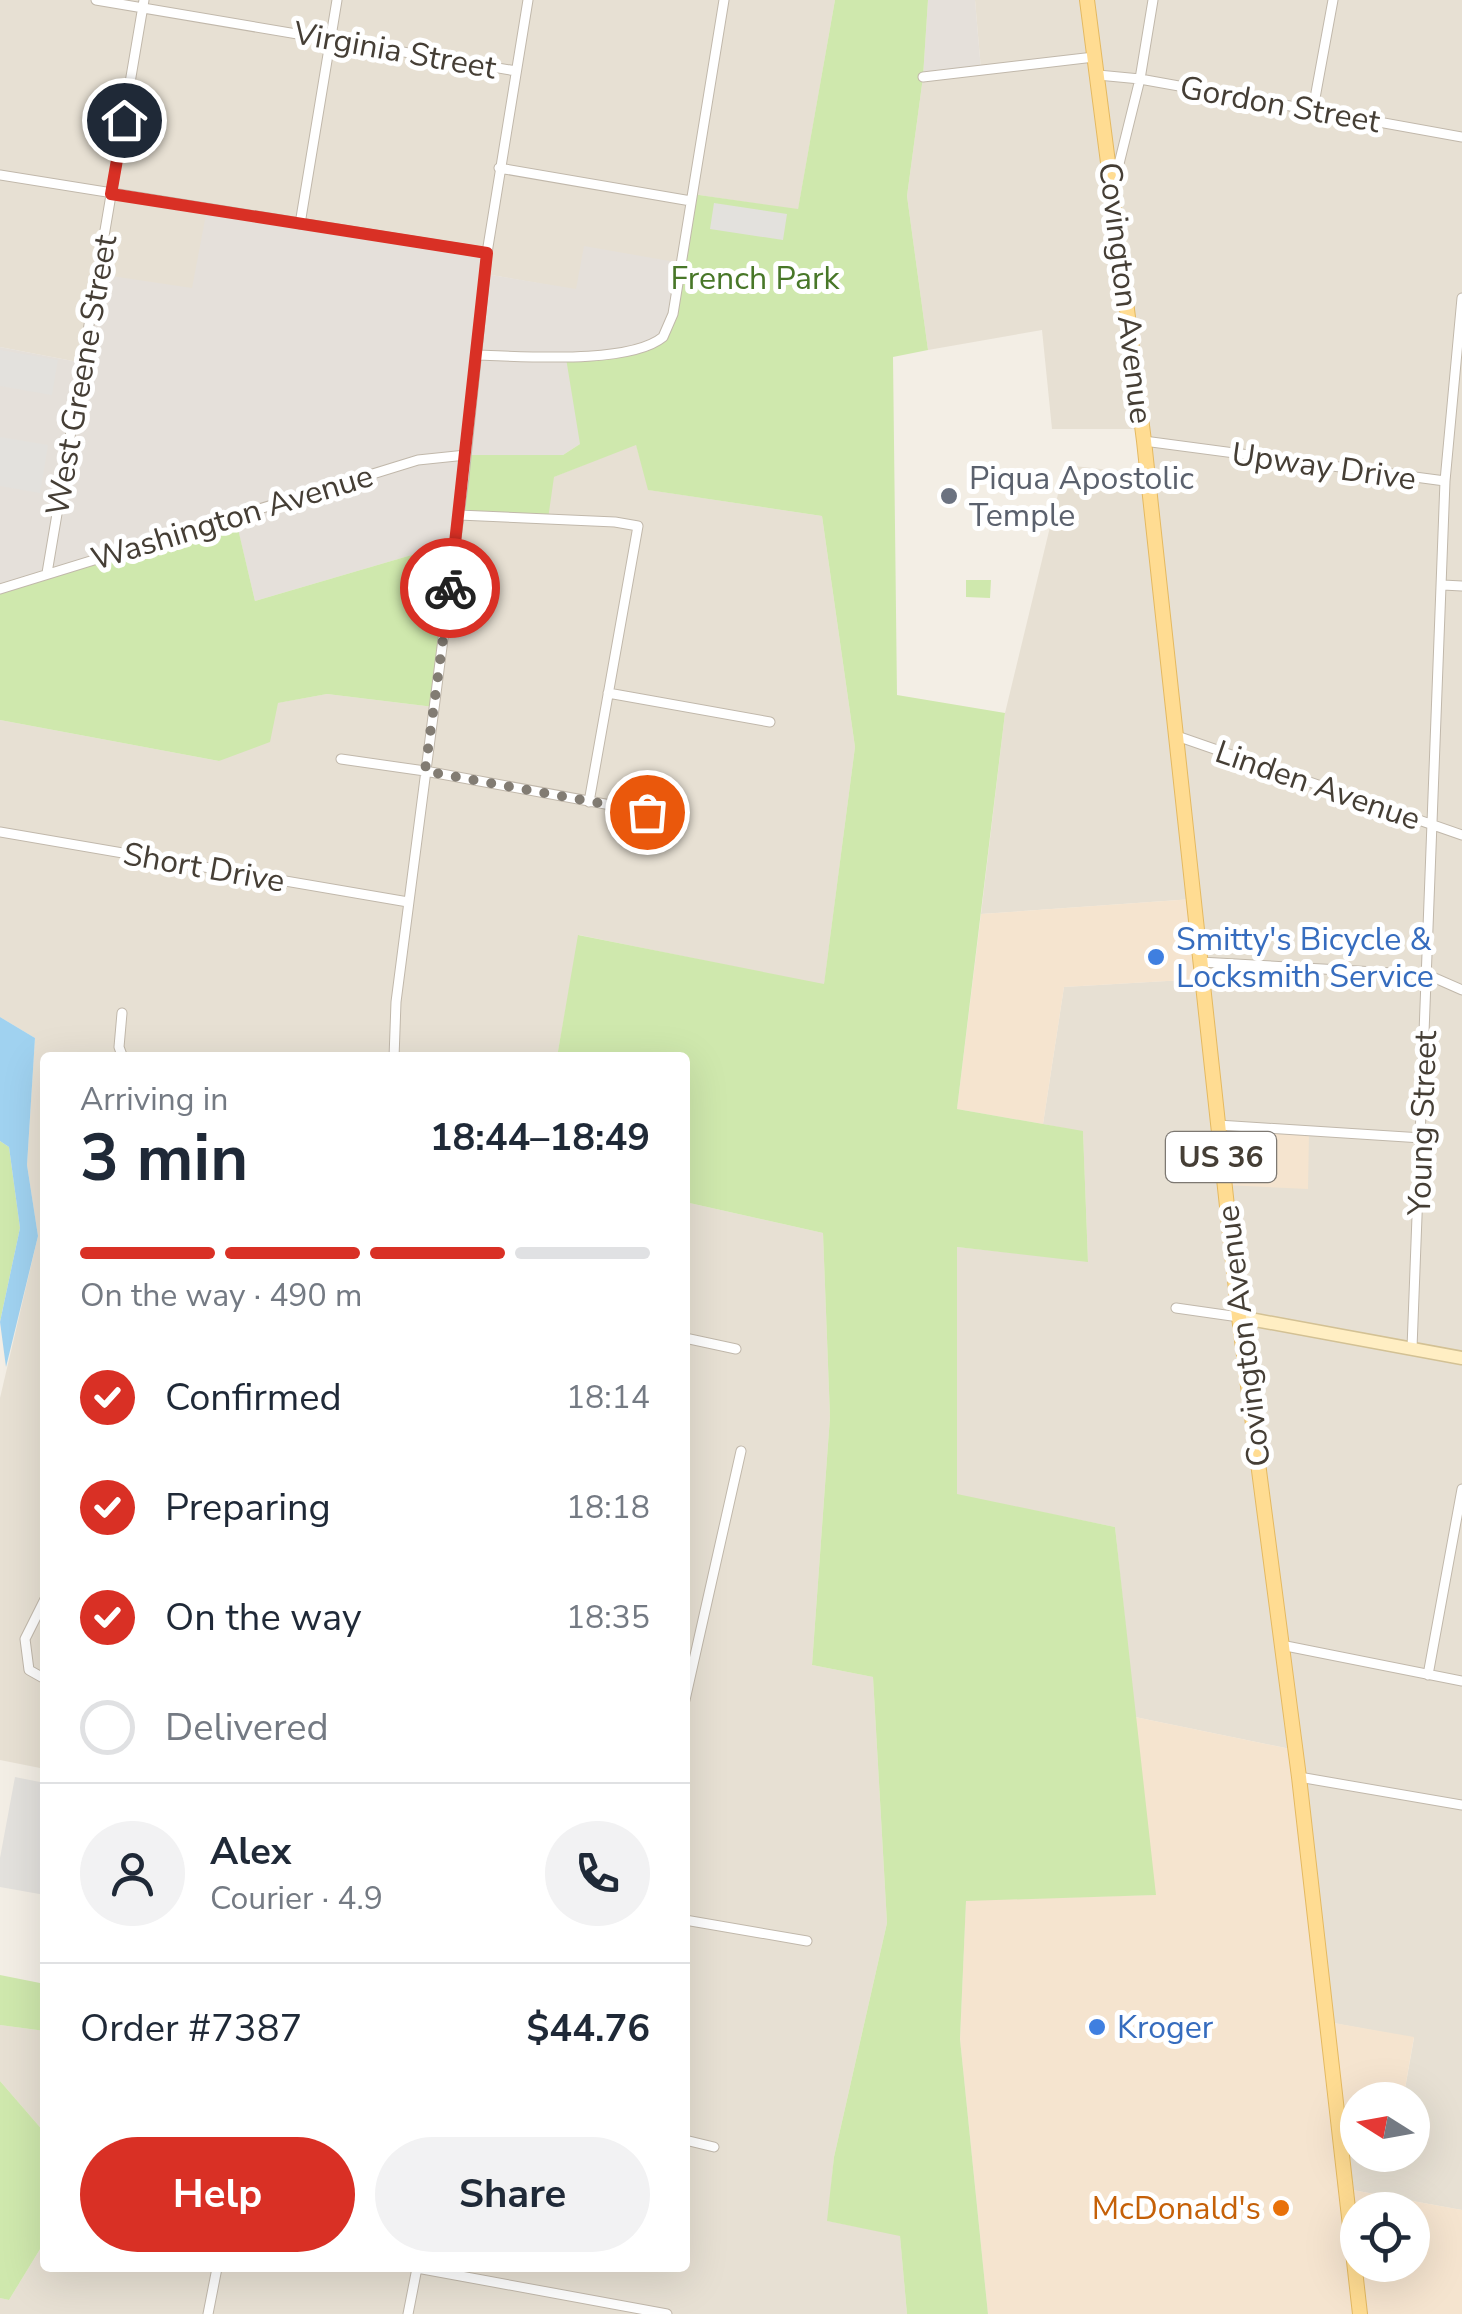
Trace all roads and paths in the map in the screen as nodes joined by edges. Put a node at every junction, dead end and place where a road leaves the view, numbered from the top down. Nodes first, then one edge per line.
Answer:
1 (96, 0) edge
2 (337, 0) edge
3 (528, 0) edge
4 (724, 0) edge
5 (1087, 0) edge
6 (1152, 0) edge
7 (1333, 0) edge
8 (143, 4) edge
9 (330, 40) junction
10 (1094, 57) junction
11 (516, 70) junction
12 (1098, 75) junction
13 (923, 78) dead end
14 (1140, 79) junction
15 (1313, 110) junction
16 (1462, 137) edge
17 (499, 168) junction
18 (0, 175) edge
19 (1113, 187) junction
20 (111, 194) junction
21 (691, 202) junction
22 (300, 224) junction
23 (487, 253) junction
24 (1462, 298) edge
25 (1459, 345) edge
26 (476, 355) junction
27 (1144, 441) junction
28 (466, 455) junction
29 (1445, 482) junction
30 (459, 515) junction
31 (47, 573) junction
32 (1444, 585) junction
33 (1462, 586) edge
34 (0, 589) edge
35 (608, 693) junction
36 (770, 722) dead end
37 (1174, 735) junction
38 (342, 759) dead end
39 (425, 771) junction
40 (589, 802) junction
41 (676, 817) dead end
42 (1433, 825) junction
43 (0, 832) edge
44 (1462, 835) edge
45 (408, 902) junction
46 (1200, 962) junction
47 (1428, 974) junction
48 (1462, 990) edge
49 (122, 1013) dead end
50 (122, 1052) edge
51 (394, 1052) edge
52 (1218, 1125) junction
53 (1422, 1138) junction
54 (1176, 1308) dead end
55 (1239, 1317) junction
56 (690, 1339) edge
57 (1412, 1348) junction
58 (736, 1349) dead end
59 (1462, 1358) edge
60 (741, 1451) dead end
61 (1462, 1489) edge
62 (40, 1609) edge
63 (1281, 1646) junction
64 (1428, 1674) junction
65 (40, 1676) edge
66 (690, 1678) edge
67 (1462, 1681) edge
68 (1299, 1777) junction
69 (1462, 1805) edge
70 (690, 1921) edge
71 (807, 1942) dead end
72 (690, 2141) edge
73 (714, 2147) dead end
74 (216, 2272) edge
75 (416, 2272) edge
76 (438, 2272) edge
77 (643, 2312) edge
78 (208, 2314) edge
79 (408, 2314) edge
80 (667, 2314) edge
81 (1360, 2314) edge

1 - 8 street, Virginia Street
2 - 9 street
3 - 11 street
4 - 21 street
5 - 10 main road, Covington Avenue / US 36
6 - 14 street
7 - 15 street
8 - 9 street, Virginia Street
8 - 20 street, West Greene Street
9 - 11 street, Virginia Street
9 - 22 street
10 - 12 main road, Covington Avenue / US 36
10 - 13 street
11 - 17 street
12 - 14 street, Gordon Street
12 - 19 main road, Covington Avenue / US 36
14 - 15 street, Gordon Street
14 - 19 street
15 - 16 street, Gordon Street
17 - 21 street
17 - 23 street
18 - 20 street
19 - 27 main road, Covington Avenue / US 36
20 - 22 street
20 - 31 street, West Greene Street
21 - 26 street
22 - 23 street
23 - 26 street
24 - 25 street, Young Street
25 - 29 street, Young Street
26 - 28 street
27 - 29 street, Upway Drive
27 - 37 main road, Covington Avenue / US 36
28 - 30 street
28 - 31 street, Washington Avenue
29 - 32 street, Young Street
30 - 35 street
30 - 39 street
31 - 34 street, Washington Avenue
32 - 33 street
32 - 42 street, Young Street
35 - 36 street
35 - 40 street
37 - 42 street, Linden Avenue
37 - 46 main road, Covington Avenue / US 36
38 - 39 street
39 - 40 street
39 - 45 street
40 - 41 street
42 - 44 street, Linden Avenue
42 - 47 street, Young Street
43 - 45 street, Short Drive
45 - 51 street
46 - 47 street
46 - 52 main road, Covington Avenue / US 36
47 - 48 street
47 - 53 street, Young Street
49 - 50 street
52 - 53 street
52 - 55 main road, Covington Avenue / US 36
53 - 57 street, Young Street
54 - 55 street
55 - 57 street
55 - 63 main road, Covington Avenue / US 36
56 - 58 street
57 - 59 street
60 - 66 street
61 - 64 street
62 - 65 street
63 - 64 street
63 - 68 main road, Covington Avenue / US 36
64 - 67 street
68 - 69 street
68 - 81 main road, Covington Avenue / US 36
70 - 71 street
72 - 73 street
74 - 78 street
75 - 79 street
76 - 77 street
77 - 80 street

